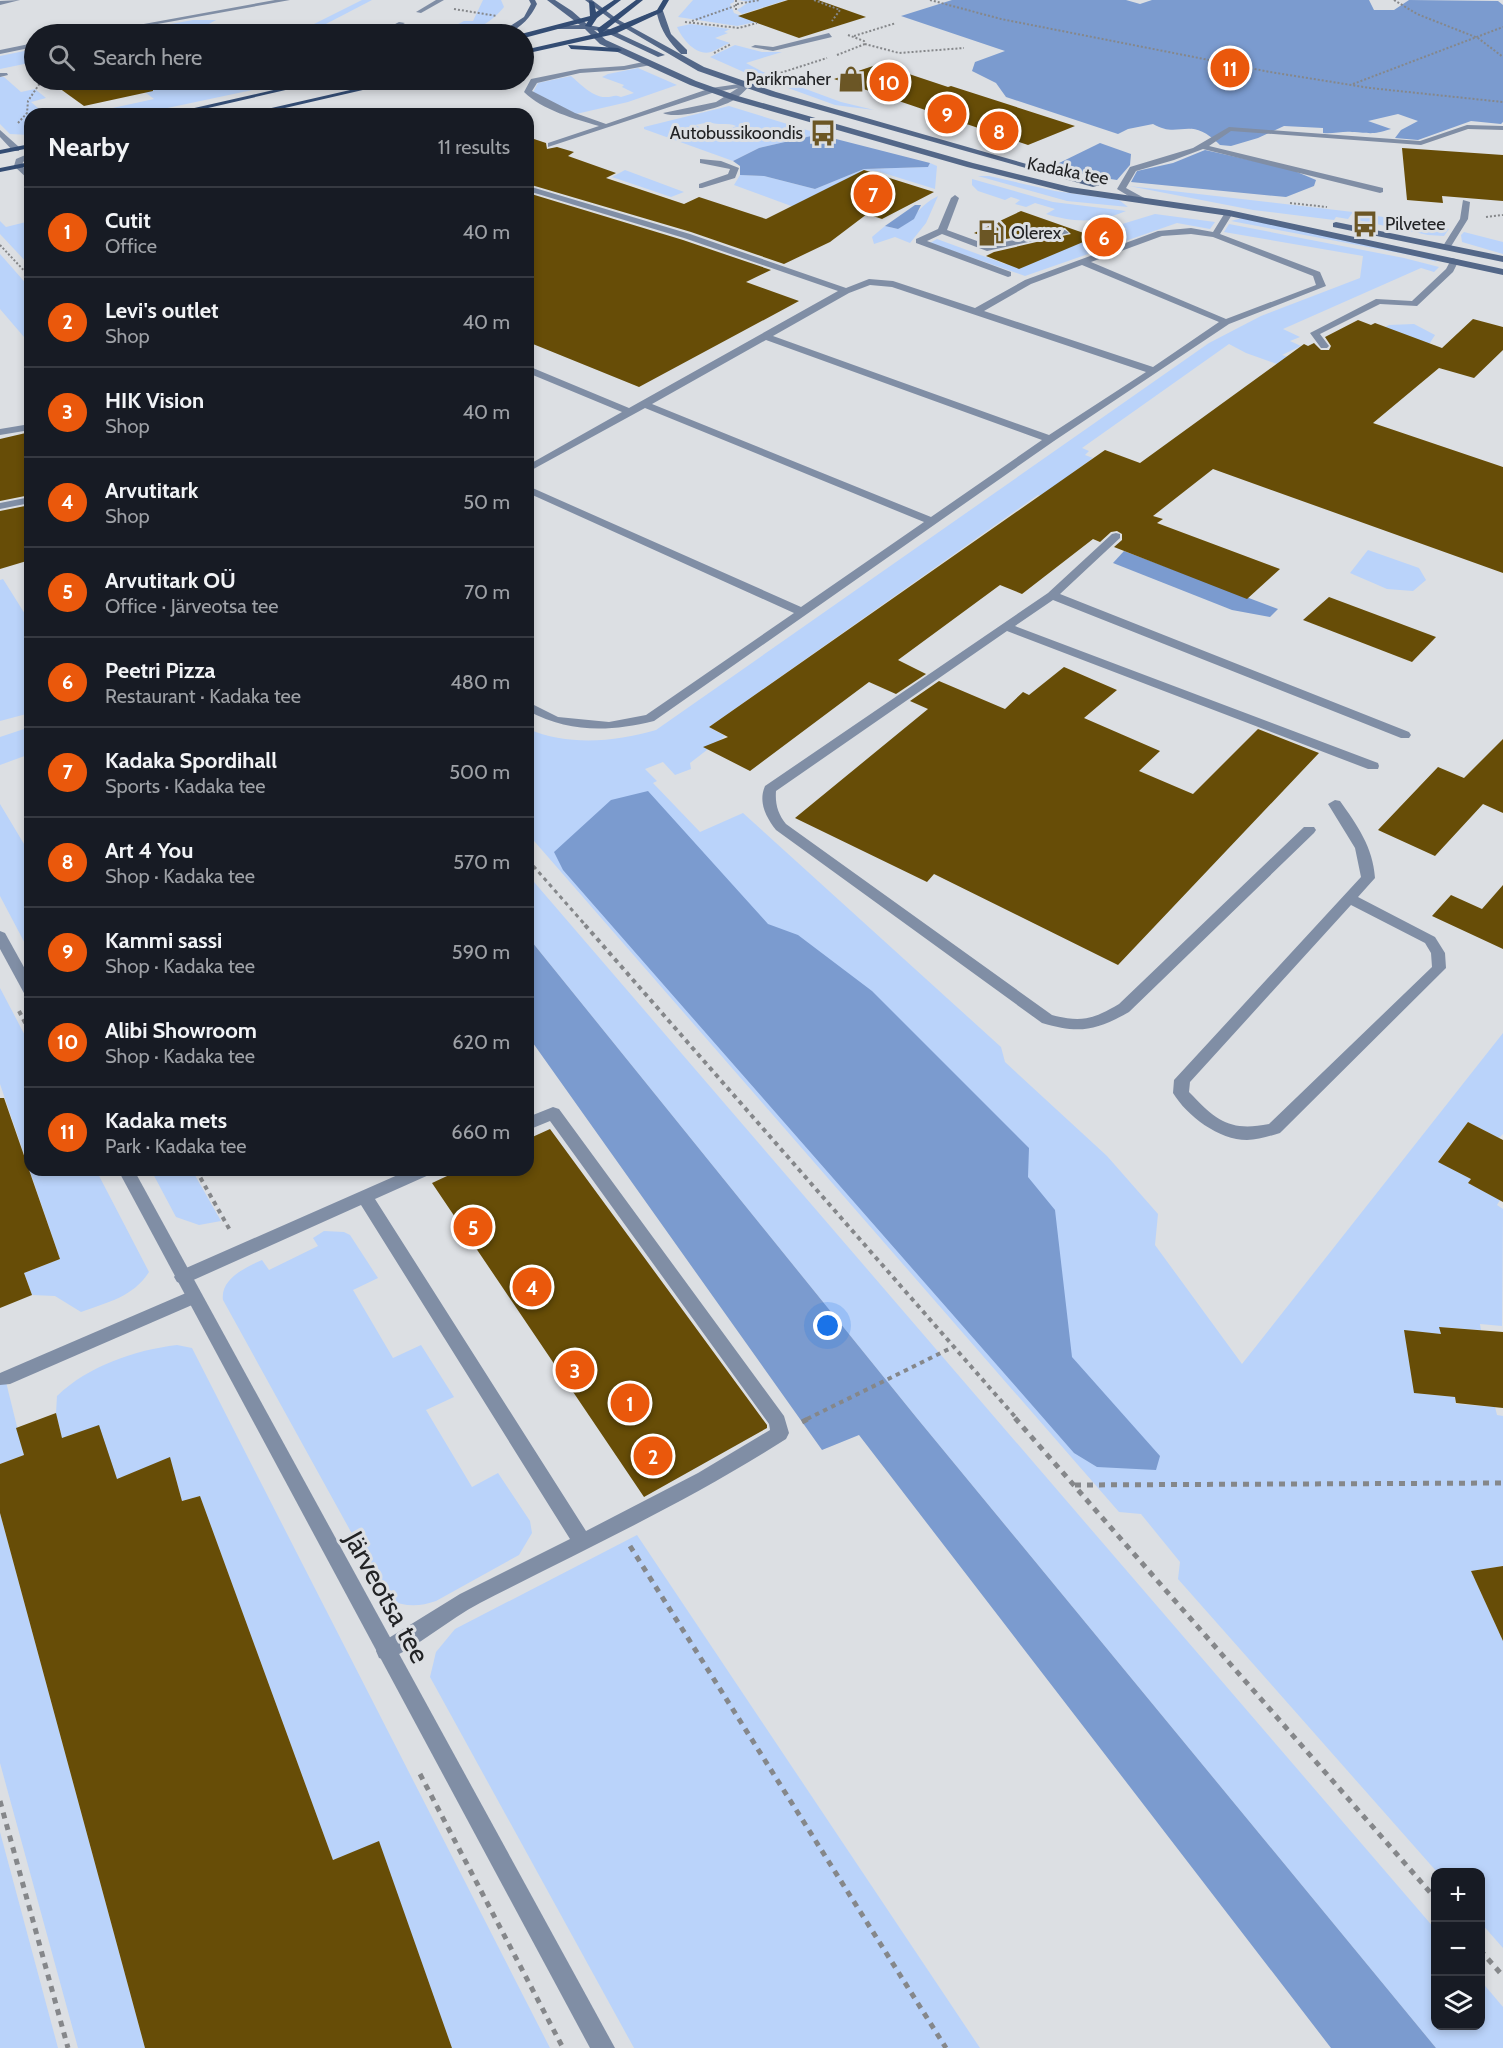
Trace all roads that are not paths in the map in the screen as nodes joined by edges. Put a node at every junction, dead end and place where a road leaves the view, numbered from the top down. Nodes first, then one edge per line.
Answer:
1 (17, 0) edge
2 (287, 0) edge
3 (441, 0) edge
4 (532, 0) edge
5 (550, 0) edge
6 (618, 0) edge
7 (640, 0) edge
8 (666, 0) edge
9 (589, 1) edge
10 (0, 3) edge
11 (660, 11) junction
12 (419, 12) dead end
13 (604, 12) junction
14 (572, 13) junction
15 (594, 18) junction
16 (615, 20) junction
17 (580, 21) junction
18 (150, 24) edge
19 (517, 24) edge
20 (588, 27) junction
21 (627, 27) junction
22 (557, 28) junction
23 (612, 32) junction
24 (600, 33) junction
25 (534, 34) edge
26 (829, 35) dead end
27 (24, 47) edge
28 (755, 47) dead end
29 (538, 49) junction
30 (534, 50) edge
31 (618, 50) junction
32 (0, 52) edge
33 (648, 63) junction
34 (701, 69) junction
35 (534, 81) edge
36 (746, 85) junction
37 (280, 90) edge
38 (360, 90) edge
39 (529, 90) edge
40 (714, 90) junction
41 (735, 98) junction
42 (199, 108) edge
43 (284, 108) edge
44 (640, 116) junction
45 (603, 125) junction
46 (1503, 128) edge
47 (0, 132) edge
48 (551, 145) dead end
49 (24, 147) edge
50 (1203, 147) junction
51 (961, 148) junction
52 (16, 149) junction
53 (0, 152) edge
54 (927, 153) junction
55 (24, 158) edge
56 (703, 161) dead end
57 (1012, 164) junction
58 (24, 165) edge
59 (970, 165) junction
60 (18, 166) junction
61 (0, 170) edge
62 (24, 172) edge
63 (702, 186) dead end
64 (1121, 189) junction
65 (534, 190) edge
66 (1380, 190) dead end
67 (956, 198) dead end
68 (1143, 201) junction
69 (1466, 202) dead end
70 (1229, 213) junction
71 (942, 231) junction
72 (1065, 233) dead end
73 (1215, 235) junction
74 (1448, 246) junction
75 (1420, 253) junction
76 (1503, 259) edge
77 (1455, 260) junction
78 (1083, 262) junction
79 (1503, 272) edge
80 (1008, 274) dead end
81 (846, 291) junction
82 (976, 312) junction
83 (1226, 322) junction
84 (765, 336) junction
85 (1324, 346) dead end
86 (1154, 371) junction
87 (534, 372) edge
88 (644, 404) junction
89 (630, 412) junction
90 (24, 428) edge
91 (0, 432) edge
92 (1050, 439) junction
93 (534, 466) edge
94 (534, 492) edge
95 (24, 501) edge
96 (0, 506) edge
97 (934, 522) junction
98 (1116, 536) dead end
99 (1052, 595) junction
100 (802, 612) junction
101 (1006, 627) junction
102 (534, 709) edge
103 (1405, 735) dead end
104 (1373, 766) dead end
105 (1335, 804) dead end
106 (1309, 830) dead end
107 (1350, 899) junction
108 (0, 936) edge
109 (24, 980) edge
110 (534, 1121) edge
111 (129, 1176) edge
112 (412, 1176) edge
113 (365, 1197) junction
114 (183, 1277) junction
115 (193, 1297) junction
116 (4, 1379) dead end
117 (583, 1543) junction
118 (386, 1651) junction
119 (603, 2048) edge

1 - 10 street
2 - 18 street
3 - 12 street
4 - 19 main road
5 - 14 main road, Kadaka tee
6 - 13 main road
7 - 16 main road
8 - 11 main road
9 - 13 main road, Kadaka tee
9 - 15 main road
11 - 16 main road
11 - 21 main road
11 - 34 main road
13 - 15 main road
13 - 16 main road, Kadaka tee
14 - 15 main road
14 - 17 main road, Kadaka tee
15 - 16 main road
15 - 17 main road
15 - 20 main road
16 - 21 main road, Kadaka tee
16 - 24 main road
17 - 20 main road, Kadaka tee
17 - 22 main road
20 - 22 main road
20 - 24 main road, Kadaka tee
20 - 29 main road
21 - 23 main road
21 - 34 main road, Kadaka tee
22 - 25 main road
23 - 24 main road
23 - 34 main road
24 - 29 main road
24 - 31 main road, Kadaka tee
26 - 28 street
27 - 32 street
29 - 30 main road
29 - 31 main road
31 - 33 main road, Kadaka tee
33 - 35 street
33 - 40 main road, Kadaka tee
34 - 36 main road, Kadaka tee
36 - 40 street
36 - 41 street
36 - 51 main road, Kadaka tee
37 - 42 main road
38 - 43 main road
39 - 45 street
40 - 41 main road, Kadaka tee
40 - 44 street
41 - 44 street
41 - 54 main road, Kadaka tee
44 - 45 street
45 - 48 street
46 - 50 street
47 - 52 street
49 - 52 main road
50 - 64 street
50 - 66 street
51 - 54 main road
51 - 57 main road, Kadaka tee
52 - 53 main road
54 - 59 main road, Kadaka tee
55 - 60 street
56 - 63 street
57 - 59 main road
57 - 64 main road, Kadaka tee
58 - 60 main road
59 - 68 main road, Kadaka tee
60 - 61 main road
60 - 62 street
64 - 68 street
64 - 74 main road, Kadaka tee
65 - 81 street
67 - 71 street
68 - 70 main road, Kadaka tee
69 - 74 street
70 - 73 street
70 - 75 main road, Kadaka tee
71 - 72 street
71 - 80 street
73 - 78 street
73 - 83 street
74 - 75 main road
74 - 76 main road, Kadaka tee
75 - 77 main road, Kadaka tee
77 - 79 main road, Kadaka tee
77 - 85 street
78 - 82 street
78 - 83 street
81 - 82 street
81 - 84 street
82 - 86 street
83 - 86 street
84 - 88 street
84 - 92 street
86 - 92 street
87 - 89 street
88 - 89 street
88 - 97 street
89 - 93 street
90 - 91 street
92 - 97 street
94 - 100 street
95 - 96 street
97 - 100 street
98 - 99 street
99 - 101 street
99 - 103 street
100 - 102 street
101 - 104 street
101 - 106 street
105 - 107 street
107 - 107 street
108 - 109 street
110 - 117 street
111 - 114 street, Järveotsa tee
112 - 113 street
113 - 114 street
113 - 117 street
114 - 115 street, Järveotsa tee
115 - 116 street
115 - 118 street, Järveotsa tee
117 - 118 street
118 - 119 street, Järveotsa tee

